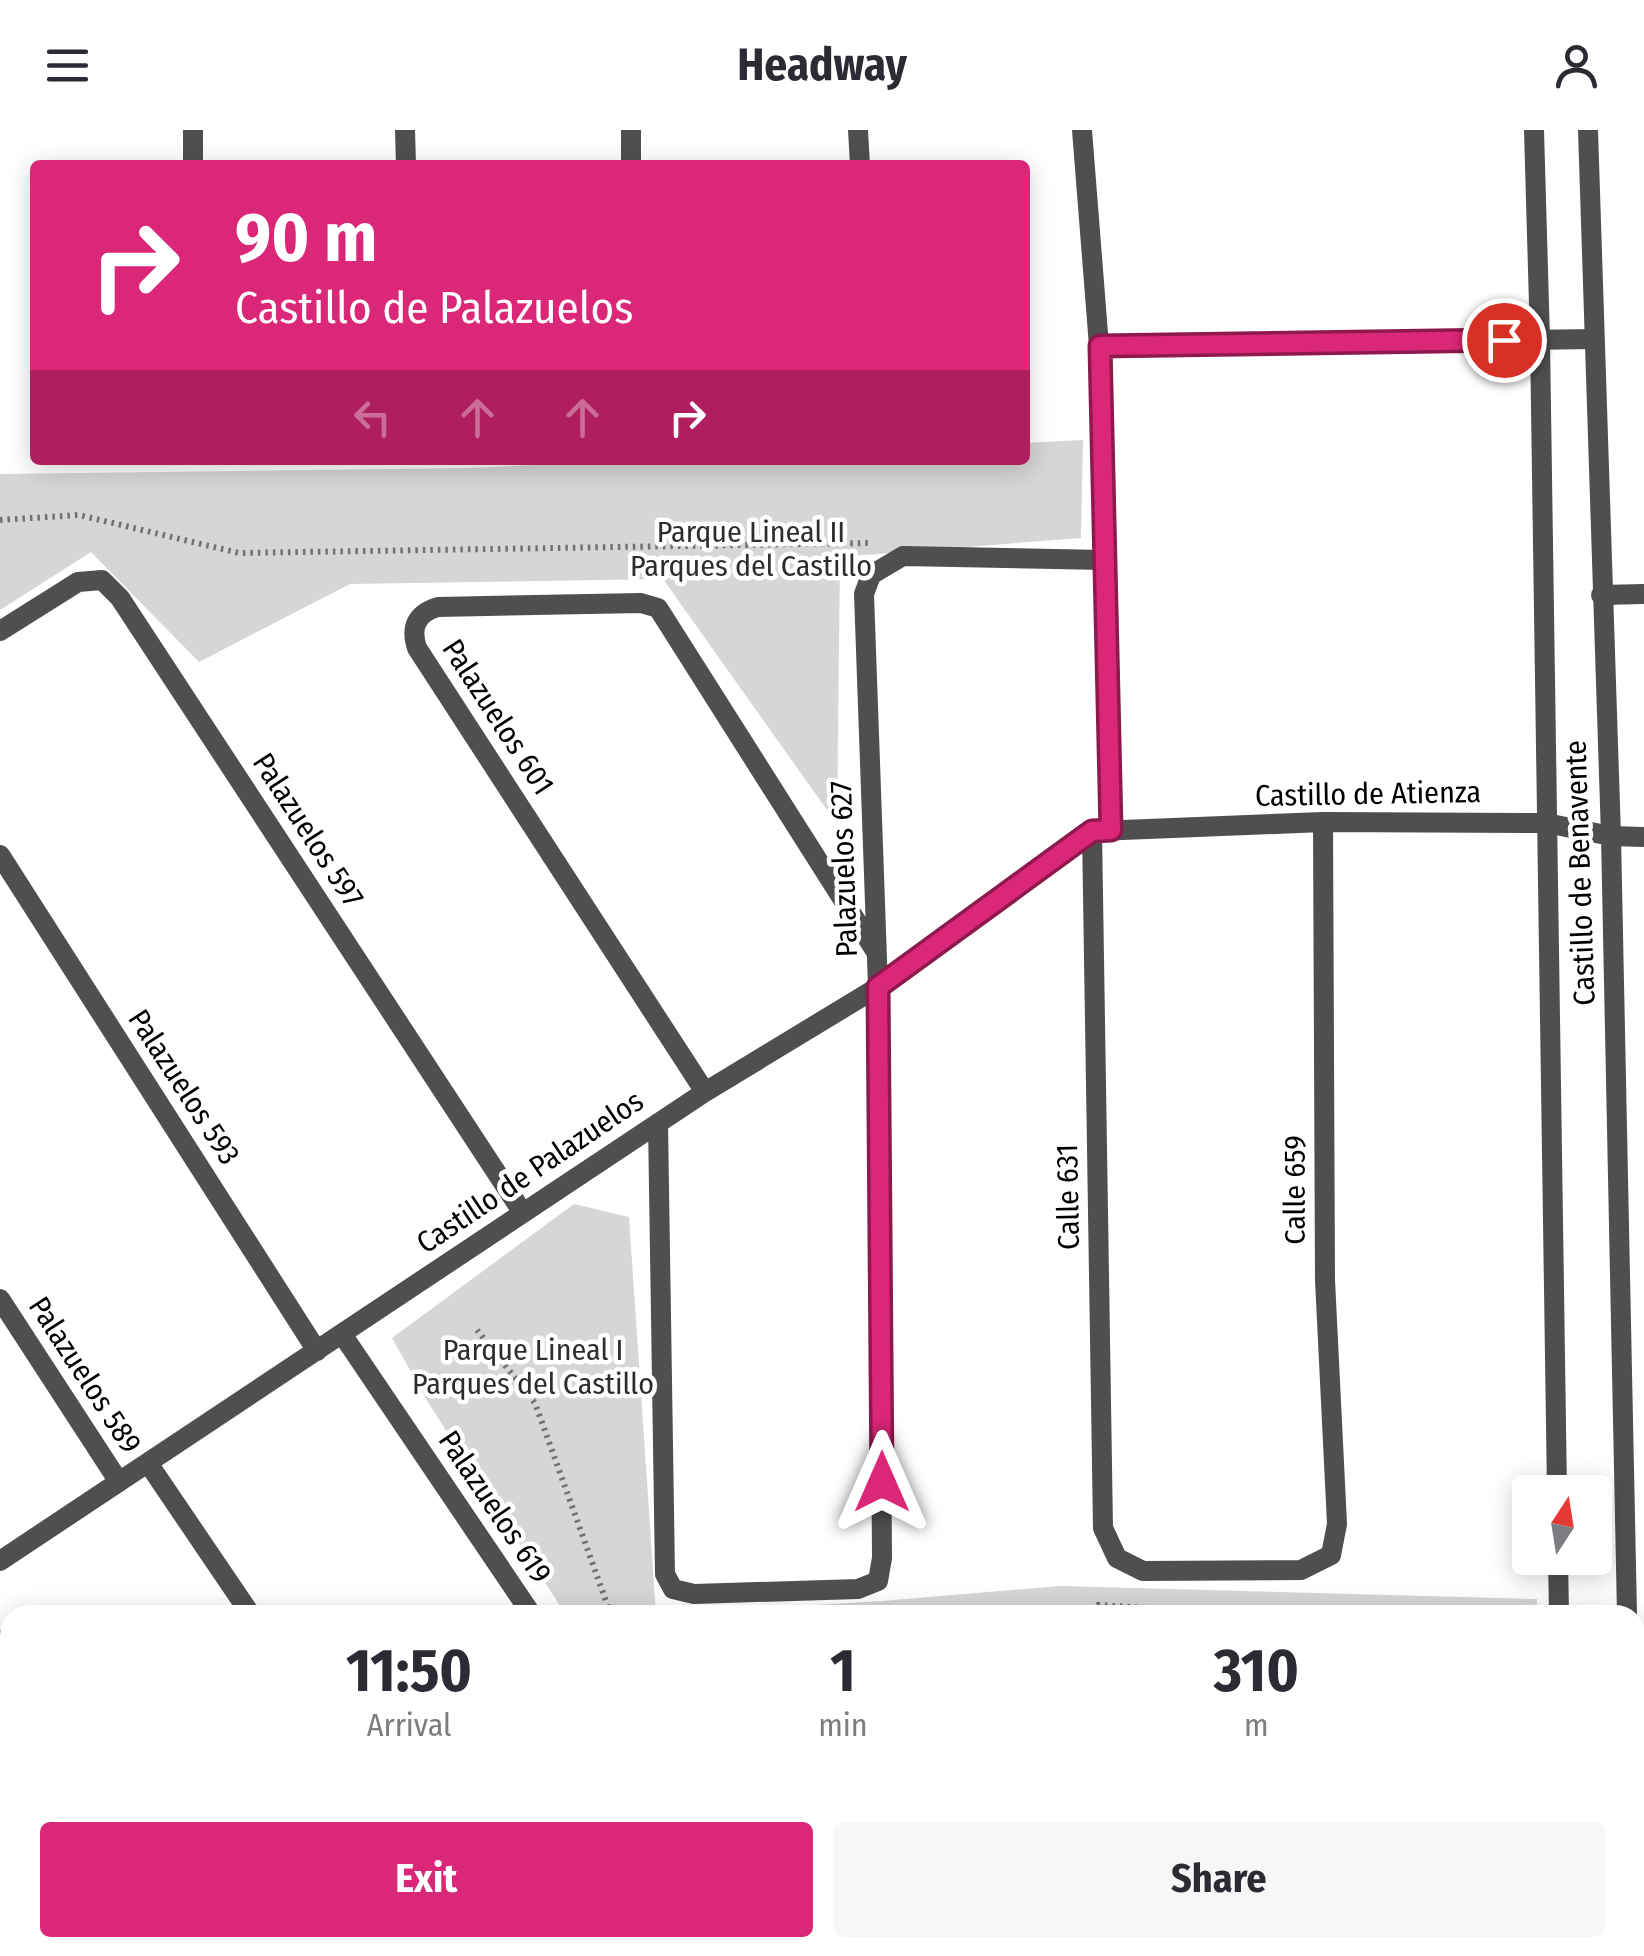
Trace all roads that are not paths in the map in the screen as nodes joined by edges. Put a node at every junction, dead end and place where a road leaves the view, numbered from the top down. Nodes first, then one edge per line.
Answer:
1 (193, 130) edge
2 (405, 130) edge
3 (631, 130) edge
4 (858, 130) edge
5 (1082, 130) edge
6 (1534, 130) edge
7 (1588, 130) edge
8 (193, 160) edge
9 (406, 160) edge
10 (632, 160) edge
11 (860, 160) edge
12 (1594, 339) junction
13 (1540, 340) junction
14 (1100, 346) junction
15 (1104, 560) junction
16 (1644, 594) edge
17 (1601, 595) junction
18 (0, 631) edge
19 (1323, 822) junction
20 (1546, 823) junction
21 (1101, 831) junction
22 (1611, 836) junction
23 (1644, 837) edge
24 (0, 855) edge
25 (877, 952) junction
26 (878, 987) junction
27 (705, 1092) junction
28 (658, 1123) junction
29 (523, 1214) junction
30 (0, 1299) edge
31 (342, 1334) junction
32 (317, 1351) junction
33 (148, 1463) junction
34 (1557, 1475) edge
35 (119, 1482) junction
36 (1118, 1558) joint
37 (0, 1561) edge
38 (1558, 1575) edge
39 (244, 1605) edge
40 (525, 1605) edge
41 (1559, 1605) edge
42 (1627, 1605) edge

1 - 8 street
2 - 9 street
3 - 10 street
4 - 11 street
5 - 14 street, Calle 631
6 - 13 street, Castillo de Benavente
7 - 12 street, Castillo de Benavente
12 - 13 street
12 - 17 street, Castillo de Benavente
13 - 14 street
13 - 20 street, Castillo de Benavente
14 - 15 street, Calle 631
15 - 21 street, Calle 631
15 - 25 street, Palazuelos 627
16 - 17 street
17 - 22 street, Castillo de Benavente
18 - 29 street, Palazuelos 597
19 - 20 street, Castillo de Atienza
19 - 21 street, Castillo de Atienza
19 - 36 street, Calle 659
20 - 22 street, Castillo de Atienza
20 - 34 street, Castillo de Benavente
21 - 26 street, Castillo de Palazuelos
21 - 36 street, Calle 631
22 - 23 street, Castillo de Atienza
22 - 42 street, Castillo de Benavente
24 - 32 street, Palazuelos 593
25 - 26 street, Palazuelos 627
25 - 27 street, Palazuelos 601
26 - 27 street, Castillo de Palazuelos
26 - 28 street, Palazuelos 627
27 - 28 street, Castillo de Palazuelos
28 - 29 street, Castillo de Palazuelos
29 - 31 street, Castillo de Palazuelos
30 - 35 street, Palazuelos 589
31 - 32 street, Castillo de Palazuelos
31 - 40 street, Palazuelos 619
32 - 33 street, Castillo de Palazuelos
33 - 35 street, Castillo de Palazuelos
33 - 39 street
35 - 37 street, Castillo de Palazuelos
38 - 41 street

